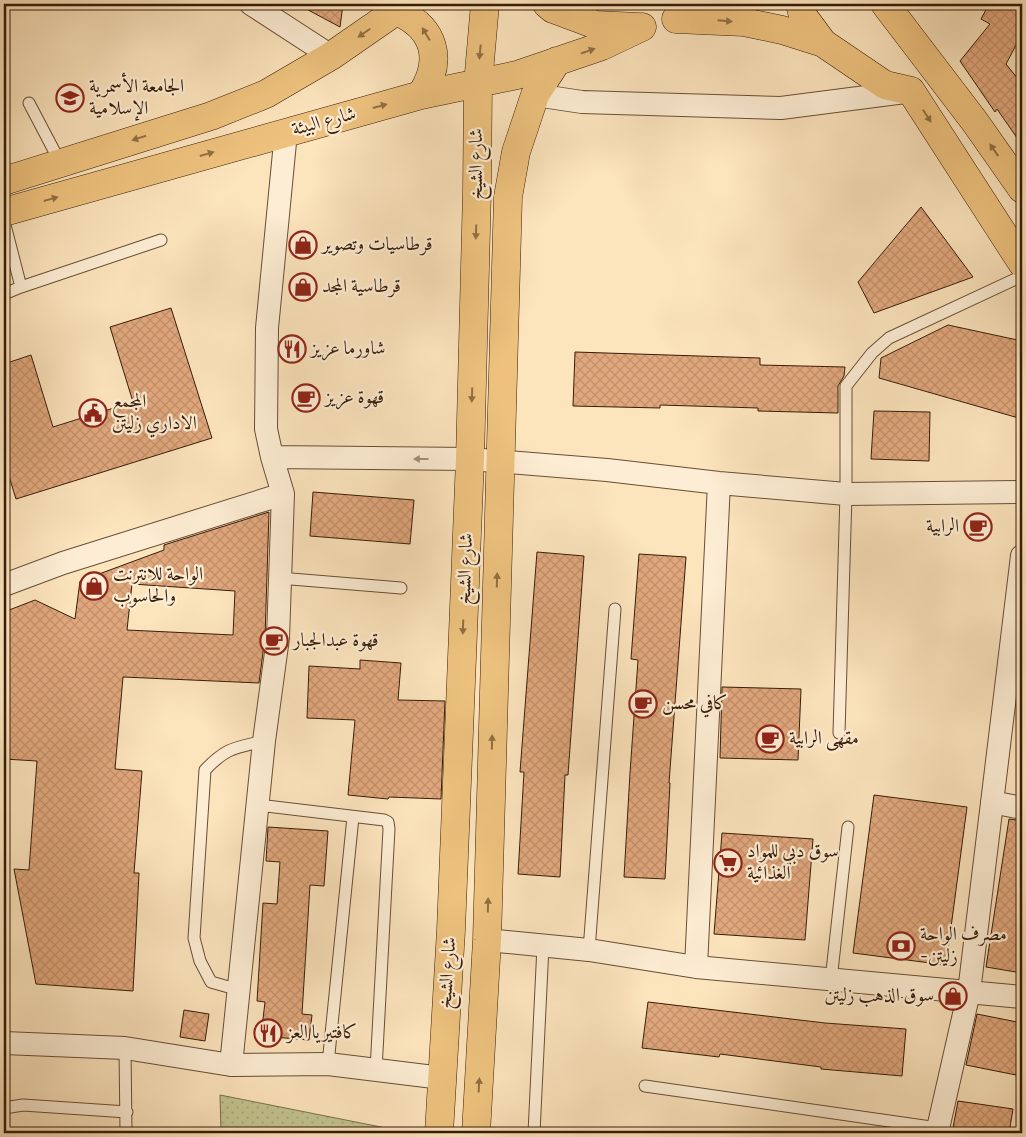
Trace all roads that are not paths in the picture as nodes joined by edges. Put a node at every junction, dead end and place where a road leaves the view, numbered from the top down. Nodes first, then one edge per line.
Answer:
1 (251, 4) edge
2 (485, 4) edge
3 (547, 4) edge
4 (703, 4) edge
5 (800, 4) edge
6 (885, 4) edge
7 (399, 7) edge
8 (676, 19) junction
9 (642, 27) junction
10 (824, 44) junction
11 (331, 56) junction
12 (557, 61) junction
13 (478, 84) junction
14 (911, 91) junction
15 (421, 95) junction
16 (535, 96) junction
17 (29, 103) dead end
18 (286, 132) junction
19 (60, 162) junction
20 (4, 181) edge
21 (1022, 189) edge
22 (4, 212) edge
23 (4, 221) edge
24 (162, 240) dead end
25 (1022, 262) edge
26 (1022, 276) edge
27 (21, 287) junction
28 (4, 294) edge
29 (272, 457) junction
30 (470, 459) junction
31 (501, 462) junction
32 (719, 483) junction
33 (1022, 492) edge
34 (282, 494) junction
35 (846, 494) junction
36 (1022, 556) edge
37 (279, 578) junction
38 (4, 584) edge
39 (401, 588) dead end
40 (615, 609) dead end
41 (839, 733) dead end
42 (264, 741) junction
43 (992, 802) junction
44 (258, 805) junction
45 (1022, 808) edge
46 (353, 817) junction
47 (848, 826) dead end
48 (487, 940) junction
49 (543, 946) junction
50 (589, 950) junction
51 (696, 967) junction
52 (831, 980) junction
53 (239, 990) junction
54 (969, 992) junction
55 (1022, 998) edge
56 (4, 1043) edge
57 (125, 1048) junction
58 (328, 1064) junction
59 (231, 1065) junction
60 (376, 1070) junction
61 (442, 1078) junction
62 (645, 1086) dead end
63 (4, 1108) edge
64 (127, 1112) junction
65 (937, 1131) edge
66 (126, 1133) edge
67 (439, 1133) edge
68 (476, 1133) edge
69 (534, 1133) edge

1 - 11 street
2 -> 13 main road, شارع الشيخ
3 - 9 main road
4 - 8 main road
5 - 10 main road
21 -> 6 main road
7 -> 11 main road
15 -> 7 main road
8 - 9 main road
8 -> 10 main road
12 -> 9 main road, شارع البيئة
10 - 14 main road
11 -> 19 main road
12 - 13 main road, شارع البيئة
12 - 16 main road, شارع الشيخ
13 - 15 main road, شارع البيئة
13 -> 30 main road, شارع الشيخ
14 - 16 street
14 -> 25 main road
18 -> 15 main road, شارع البيئة
16 - 31 main road, شارع الشيخ
17 - 19 lane
22 -> 18 main road, شارع البيئة
18 - 29 street
19 - 20 main road
23 - 27 lane
24 - 27 lane
26 - 35 lane
27 - 28 lane
30 -> 29 street
29 - 34 street
30 - 31 street
30 -> 61 main road, شارع الشيخ
31 - 32 street
48 -> 31 main road, شارع الشيخ
32 - 35 street
32 - 51 street
33 - 35 street
34 - 37 street
34 - 38 street
35 - 41 lane
36 - 43 street
37 - 39 lane
37 - 42 street
40 - 50 lane
42 - 44 street
42 - 53 lane
43 - 45 street
43 - 54 street
44 - 46 lane
44 - 53 street
46 - 58 lane
46 - 60 lane
47 - 52 lane
48 - 49 street
68 -> 48 main road, شارع الشيخ
49 - 50 street
49 - 69 lane
50 - 51 street
51 - 52 street
52 - 54 street
53 - 59 street
54 - 55 street
54 - 65 street
56 - 57 street
57 - 59 street
57 - 64 lane
58 - 59 street
58 - 60 street
60 - 61 street
61 - 67 main road, شارع الشيخ
62 - 65 lane
63 - 64 lane
64 - 66 lane

